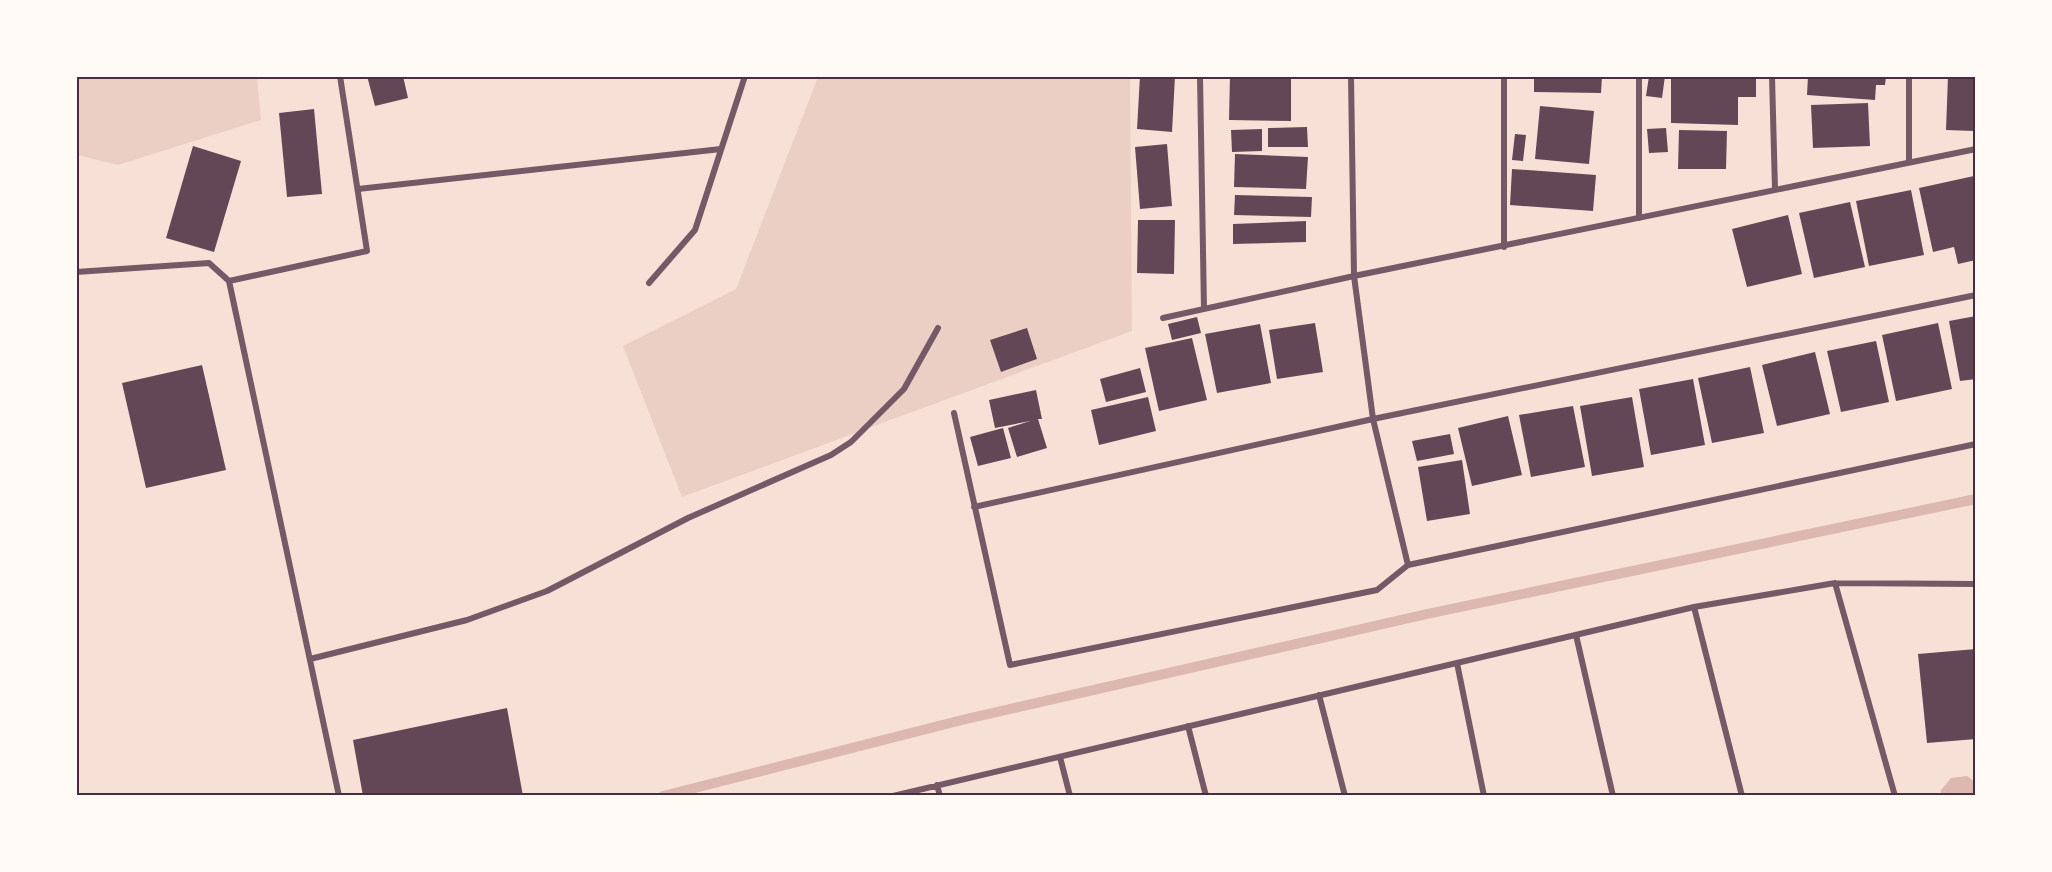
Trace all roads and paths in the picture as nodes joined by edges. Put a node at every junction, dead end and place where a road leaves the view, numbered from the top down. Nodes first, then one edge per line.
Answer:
1 (340, 76) edge
2 (745, 76) edge
3 (1200, 76) edge
4 (1352, 76) edge
5 (1504, 76) edge
6 (1639, 76) edge
7 (1772, 76) edge
8 (1909, 76) edge
9 (721, 149) junction
10 (1976, 149) edge
11 (1909, 162) junction
12 (358, 189) junction
13 (1775, 190) junction
14 (1639, 218) junction
15 (1503, 247) junction
16 (76, 272) edge
17 (1354, 276) junction
18 (229, 281) junction
19 (649, 283) dead end
20 (1976, 295) edge
21 (1204, 309) junction
22 (1162, 318) dead end
23 (938, 328) dead end
24 (954, 413) dead end
25 (1373, 419) junction
26 (1976, 444) edge
27 (974, 507) junction
28 (1408, 565) junction
29 (1835, 583) junction
30 (1976, 584) edge
31 (1694, 607) junction
32 (1576, 635) junction
33 (310, 659) junction
34 (1457, 663) junction
35 (1319, 695) junction
36 (1188, 726) junction
37 (1060, 757) junction
38 (937, 785) junction
39 (339, 795) edge
40 (893, 795) edge
41 (940, 795) edge
42 (1070, 795) edge
43 (1206, 795) edge
44 (1345, 795) edge
45 (1484, 795) edge
46 (1613, 795) edge
47 (1742, 795) edge
48 (1895, 795) edge

1 - 12 street
2 - 9 street
3 - 21 street
4 - 17 street
5 - 15 street
6 - 14 street
7 - 13 street
8 - 11 street
9 - 12 street
9 - 19 street
10 - 11 street
11 - 13 street
12 - 18 street
13 - 14 street
14 - 15 street
15 - 17 street
16 - 18 street
17 - 21 street
17 - 25 street
18 - 33 street
20 - 25 street
21 - 22 street
23 - 33 street
24 - 27 street
25 - 27 street
25 - 28 street
26 - 28 street
27 - 28 street
29 - 30 street
29 - 31 street
29 - 48 street
31 - 32 street
31 - 47 street
32 - 34 street
32 - 46 street
33 - 39 street
34 - 35 street
34 - 45 street
35 - 36 street
35 - 44 street
36 - 37 street
36 - 43 street
37 - 38 street
37 - 42 street
38 - 40 street
38 - 41 street

